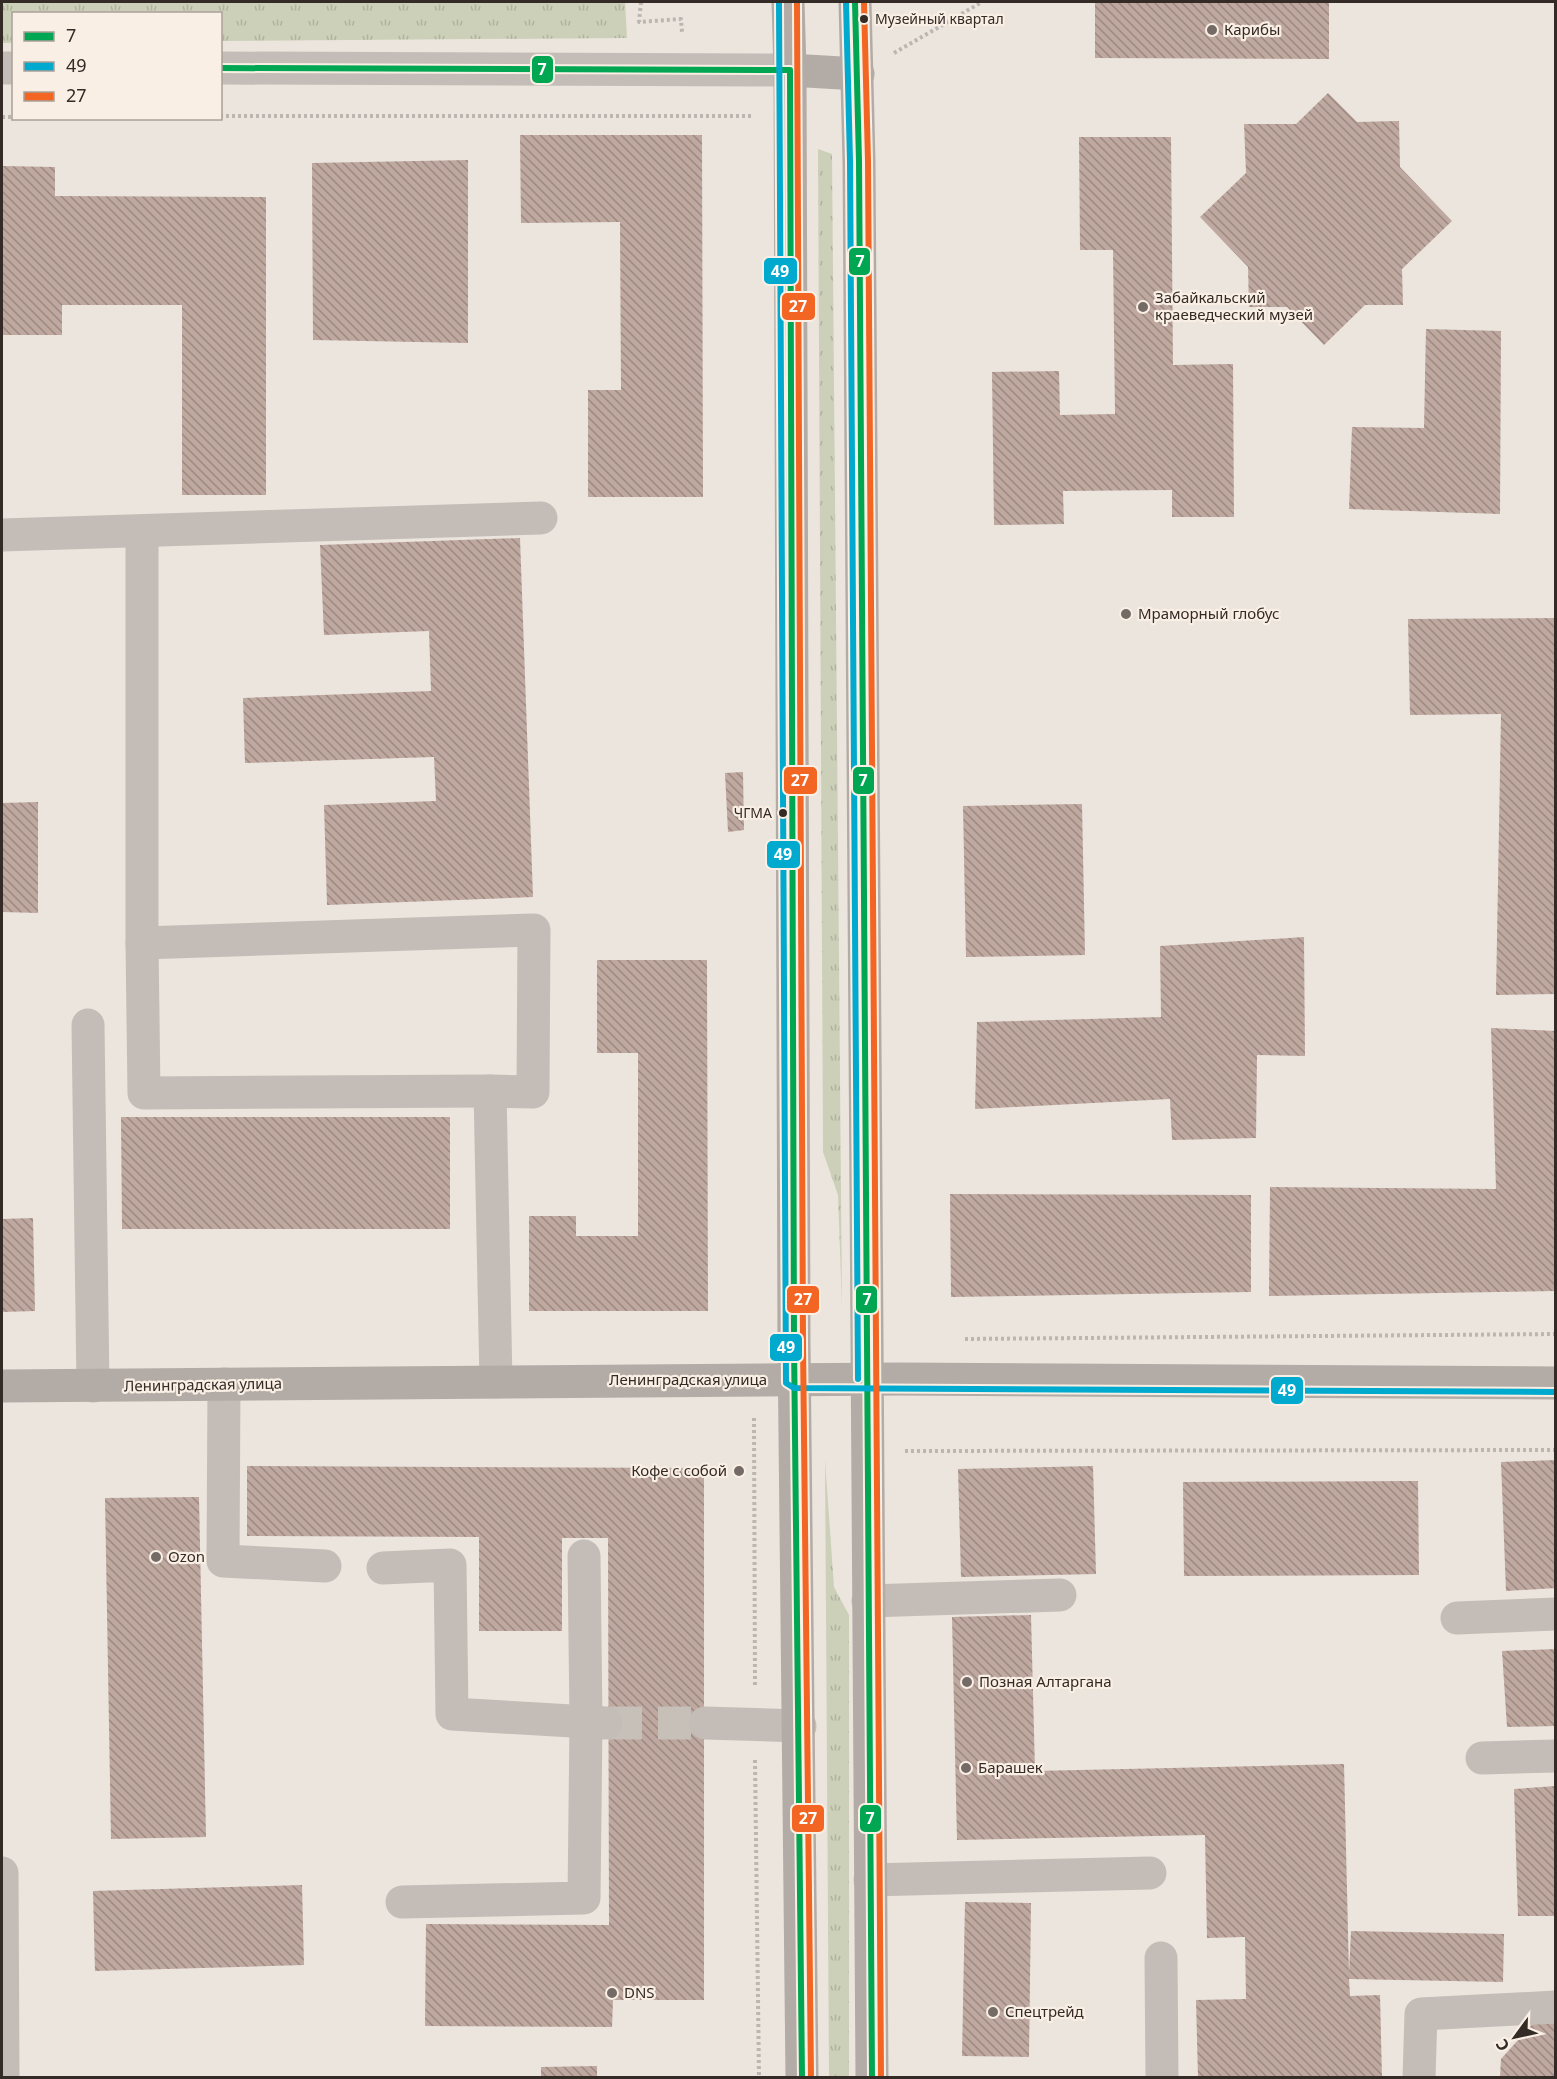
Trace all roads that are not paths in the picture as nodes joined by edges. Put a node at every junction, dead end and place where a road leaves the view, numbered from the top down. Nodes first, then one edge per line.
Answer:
1 (788, 2) edge
2 (855, 2) edge
3 (222, 68) edge
4 (790, 70) junction
5 (858, 74) junction
6 (541, 518) dead end
7 (142, 531) junction
8 (2, 536) edge
9 (141, 943) junction
10 (88, 1025) dead end
11 (490, 1091) junction
12 (867, 1379) junction
13 (794, 1380) junction
14 (496, 1382) junction
15 (1556, 1383) edge
16 (224, 1384) junction
17 (2, 1386) edge
18 (93, 1386) junction
19 (584, 1556) dead end
20 (325, 1566) dead end
21 (383, 1568) dead end
22 (1060, 1595) dead end
23 (868, 1601) junction
24 (1556, 1614) edge
25 (1457, 1618) dead end
26 (597, 1722) junction
27 (705, 1723) tunnel mouth
28 (800, 1726) junction
29 (1556, 1756) edge
30 (1482, 1758) dead end
31 (2, 1873) edge
32 (1150, 1873) dead end
33 (870, 1880) junction
34 (402, 1902) dead end
35 (1161, 1958) dead end
36 (1556, 2007) edge
37 (3, 2078) edge
38 (802, 2078) edge
39 (872, 2078) edge
40 (1162, 2078) edge
41 (1419, 2078) edge

1 - 4 main road
2 - 5 main road
3 - 4 street
4 - 5 main road
4 - 13 main road
5 - 12 main road
6 - 7 street
7 - 8 street
7 - 9 street
9 - 11 street
9 - 11 street
10 - 18 street
11 - 14 street
12 - 13 main road, Ленинградская улица
12 - 15 main road, Ленинградская улица
12 - 23 main road
13 - 14 main road, Ленинградская улица
13 - 28 main road
14 - 16 main road, Ленинградская улица
16 - 18 main road, Ленинградская улица
16 - 20 street
17 - 18 main road, Ленинградская улица
19 - 26 street
21 - 26 street
22 - 23 street
23 - 33 main road
24 - 25 street
26 - 34 street
27 - 28 street
28 - 38 main road
29 - 30 street
31 - 37 street
32 - 33 street
33 - 39 main road
35 - 40 street
36 - 41 street

